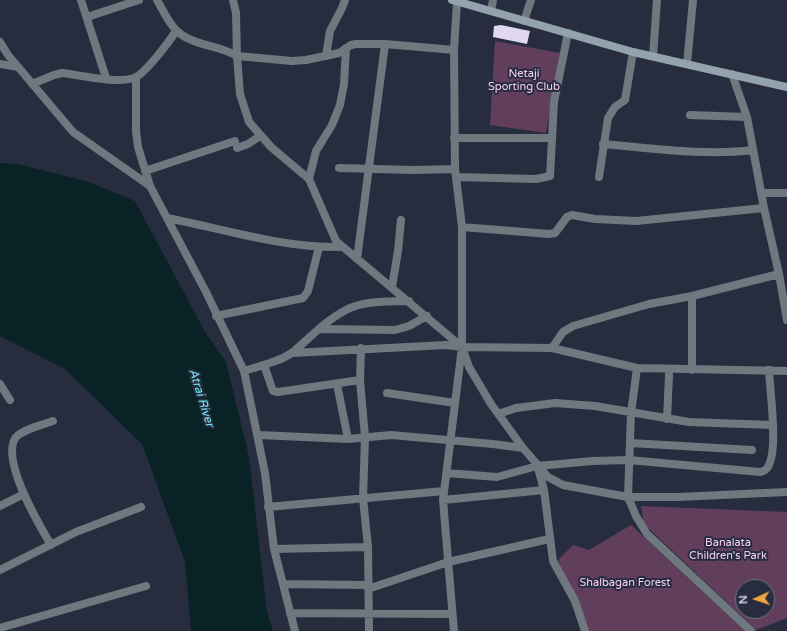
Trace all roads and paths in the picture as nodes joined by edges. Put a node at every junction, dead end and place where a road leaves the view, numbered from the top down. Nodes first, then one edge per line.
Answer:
1 (81, 0) edge
2 (139, 0) edge
3 (157, 0) edge
4 (233, 0) edge
5 (345, 0) edge
6 (493, 0) edge
7 (530, 0) edge
8 (657, 0) edge
9 (693, 0) edge
10 (454, 1) edge
11 (491, 11) junction
12 (87, 17) junction
13 (524, 21) junction
14 (176, 31) junction
15 (568, 33) junction
16 (0, 42) edge
17 (385, 44) junction
18 (346, 48) junction
19 (454, 50) junction
20 (633, 52) junction
21 (237, 56) junction
22 (326, 56) junction
23 (653, 56) junction
24 (0, 64) edge
25 (687, 64) junction
26 (18, 67) junction
27 (732, 74) junction
28 (136, 77) junction
29 (106, 78) junction
30 (32, 84) junction
31 (787, 87) edge
32 (690, 115) dead end
33 (747, 117) junction
34 (260, 136) junction
35 (454, 138) junction
36 (552, 138) junction
37 (603, 144) junction
38 (753, 150) junction
39 (339, 168) dead end
40 (370, 169) junction
41 (454, 169) junction
42 (145, 171) junction
43 (456, 177) junction
44 (599, 177) dead end
45 (309, 179) junction
46 (150, 186) junction
47 (762, 193) junction
48 (787, 193) edge
49 (764, 208) junction
50 (167, 218) junction
51 (401, 220) dead end
52 (462, 227) junction
53 (319, 247) junction
54 (341, 247) junction
55 (357, 259) junction
56 (779, 274) junction
57 (784, 284) edge
58 (392, 287) junction
59 (692, 296) junction
60 (410, 301) junction
61 (216, 316) junction
62 (427, 316) junction
63 (787, 319) edge
64 (320, 329) junction
65 (462, 346) junction
66 (362, 348) junction
67 (552, 348) junction
68 (292, 353) junction
69 (264, 365) junction
70 (638, 368) junction
71 (244, 370) junction
72 (692, 370) junction
73 (769, 370) junction
74 (787, 371) edge
75 (669, 374) dead end
76 (360, 380) junction
77 (0, 384) edge
78 (337, 384) junction
79 (388, 393) dead end
80 (10, 400) dead end
81 (456, 403) junction
82 (631, 413) junction
83 (498, 414) junction
84 (667, 419) junction
85 (53, 421) dead end
86 (773, 425) junction
87 (259, 435) junction
88 (365, 437) junction
89 (348, 440) junction
90 (451, 441) junction
91 (630, 444) junction
92 (523, 448) junction
93 (752, 450) dead end
94 (629, 460) junction
95 (537, 466) junction
96 (447, 473) junction
97 (544, 490) junction
98 (444, 491) junction
99 (787, 492) edge
100 (22, 495) junction
101 (628, 497) junction
102 (364, 498) junction
103 (443, 500) junction
104 (0, 506) edge
105 (268, 507) junction
106 (141, 508) dead end
107 (549, 539) junction
108 (51, 545) junction
109 (368, 547) junction
110 (274, 549) junction
111 (448, 562) junction
112 (0, 570) edge
113 (283, 584) junction
114 (146, 586) dead end
115 (368, 587) junction
116 (290, 613) junction
117 (369, 613) junction
118 (452, 614) junction
119 (0, 628) edge
120 (295, 631) edge
121 (369, 631) edge
122 (454, 631) edge
123 (585, 631) edge
124 (751, 631) edge

1 - 12 street
2 - 12 street
3 - 14 street
4 - 21 street
5 - 22 street
6 - 11 street
7 - 13 street
8 - 23 street
9 - 25 street
10 - 11 street
10 - 19 street
11 - 13 street
12 - 29 street
13 - 15 street
14 - 21 street
14 - 28 street
15 - 20 street
15 - 36 street
16 - 26 street
17 - 18 street
17 - 19 street
17 - 40 street
18 - 22 street
18 - 45 street
19 - 35 street
20 - 23 street
20 - 37 street
21 - 22 street
21 - 34 street
23 - 25 street
24 - 26 street
25 - 27 street
26 - 30 street
27 - 31 street
27 - 33 street
28 - 29 street
28 - 42 street
29 - 30 street
30 - 46 street
32 - 33 street
33 - 38 street
34 - 42 street
34 - 45 street
35 - 36 street
35 - 41 street
36 - 43 street
37 - 38 street
37 - 44 street
38 - 47 street
39 - 40 street
40 - 41 street
40 - 55 street
41 - 43 street
42 - 46 street
43 - 52 street
45 - 54 street
46 - 50 street
47 - 48 street
47 - 49 street
49 - 52 street
49 - 56 street
50 - 53 street
50 - 61 street
51 - 58 street
52 - 65 street
53 - 54 street
53 - 61 street
54 - 55 street
55 - 58 street
56 - 57 street
56 - 59 street
57 - 63 street
58 - 60 street
59 - 67 street
59 - 72 street
60 - 62 street
60 - 64 street
61 - 71 street
62 - 64 street
62 - 65 street
64 - 68 street
65 - 66 street
65 - 67 street
65 - 81 street
65 - 83 street
66 - 68 street
66 - 76 street
67 - 70 street
68 - 69 street
69 - 71 street
69 - 78 street
70 - 72 street
70 - 82 street
71 - 87 street
72 - 73 street
73 - 74 street
73 - 86 street
75 - 84 street
76 - 78 street
76 - 88 street
77 - 80 street
78 - 89 street
79 - 81 street
81 - 90 street
82 - 83 street
82 - 84 street
82 - 91 street
83 - 92 street
84 - 86 street
85 - 100 street
86 - 94 street
87 - 89 street
87 - 105 street
88 - 89 street
88 - 90 street
88 - 102 street
90 - 92 street
90 - 96 street
91 - 93 street
91 - 94 street
92 - 95 street
94 - 95 street
94 - 101 street
95 - 96 street
95 - 97 street
95 - 101 street
96 - 98 street
97 - 103 street
97 - 107 street
98 - 102 street
98 - 103 street
99 - 101 street
100 - 104 street
100 - 108 street
101 - 124 street
102 - 105 street
102 - 109 street
103 - 111 street
105 - 110 street
106 - 108 street
107 - 111 street
107 - 123 street
108 - 112 street
109 - 110 street
109 - 115 street
110 - 113 street
111 - 115 street
111 - 118 street
113 - 115 street
113 - 116 street
114 - 119 street
115 - 117 street
116 - 117 street
116 - 120 street
117 - 118 street
117 - 121 street
118 - 122 street

